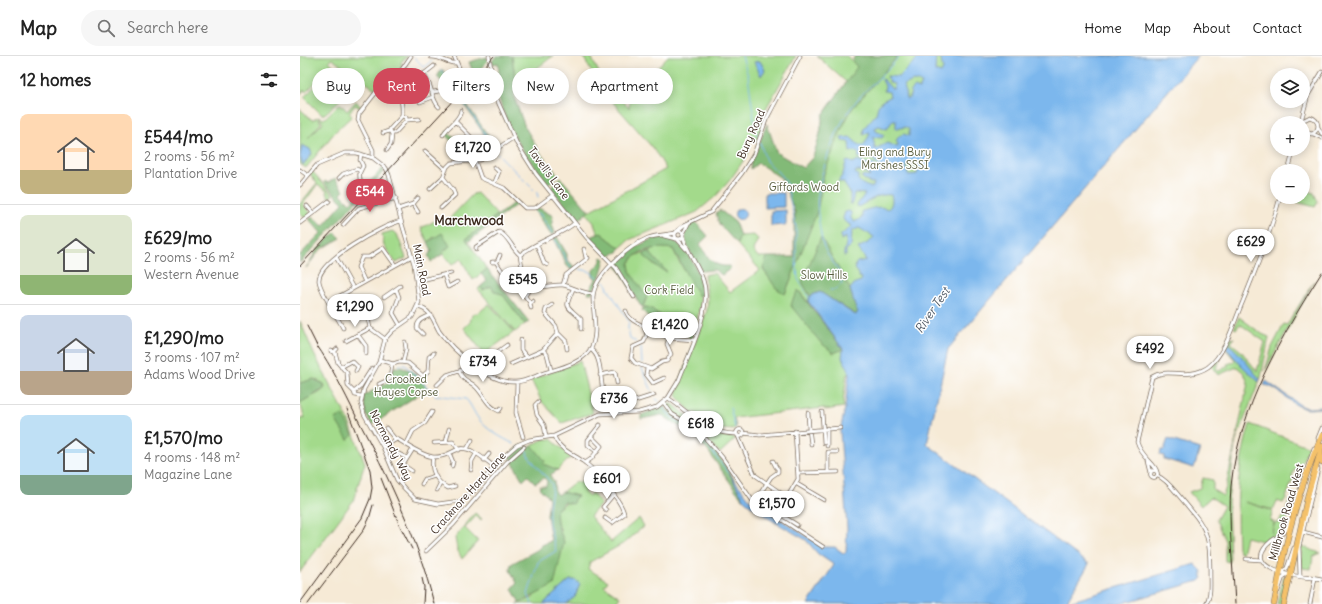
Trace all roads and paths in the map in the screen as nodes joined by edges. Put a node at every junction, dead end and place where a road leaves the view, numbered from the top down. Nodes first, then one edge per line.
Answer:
1 (410, 56) edge
2 (454, 56) edge
3 (489, 56) edge
4 (800, 56) edge
5 (431, 57) dead end
6 (456, 63) junction
7 (434, 66) dead end
8 (403, 68) edge
9 (459, 68) edge
10 (491, 68) edge
11 (430, 69) edge
12 (1322, 72) edge
13 (430, 82) edge
14 (438, 91) edge
15 (433, 92) junction
16 (1310, 92) edge
17 (373, 96) edge
18 (433, 97) junction
19 (430, 98) edge
20 (402, 104) edge
21 (499, 104) edge
22 (439, 107) dead end
23 (1304, 108) joint
24 (461, 110) dead end
25 (402, 116) junction
26 (1302, 116) edge
27 (1308, 116) edge
28 (1310, 117) edge
29 (419, 119) dead end
30 (406, 120) junction
31 (456, 121) junction
32 (1318, 127) junction
33 (391, 132) junction
34 (383, 133) dead end
35 (1310, 134) joint
36 (1322, 134) edge
37 (443, 135) dead end
38 (513, 138) junction
39 (1322, 138) edge
40 (387, 150) dead end
41 (425, 151) dead end
42 (361, 154) junction
43 (489, 155) junction
44 (373, 158) junction
45 (475, 161) junction
46 (494, 167) dead end
47 (300, 170) edge
48 (446, 170) junction
49 (360, 171) junction
50 (307, 175) junction
51 (443, 177) junction
52 (339, 178) dead end
53 (494, 184) junction
54 (300, 185) edge
55 (430, 189) dead end
56 (354, 194) dead end
57 (553, 195) junction
58 (396, 198) junction
59 (418, 198) dead end
60 (329, 201) dead end
61 (414, 204) junction
62 (1278, 204) edge
63 (307, 206) dead end
64 (441, 208) dead end
65 (398, 209) junction
66 (418, 213) dead end
67 (313, 214) junction
68 (401, 220) junction
69 (300, 223) edge
70 (575, 223) junction
71 (688, 224) junction
72 (343, 225) dead end
73 (676, 232) junction
74 (683, 235) junction
75 (664, 236) junction
76 (677, 239) junction
77 (537, 245) junction
78 (476, 250) dead end
79 (584, 250) dead end
80 (688, 250) junction
81 (500, 255) dead end
82 (520, 255) junction
83 (412, 256) junction
84 (336, 257) junction
85 (492, 262) dead end
86 (496, 262) junction
87 (612, 263) junction
88 (547, 265) dead end
89 (395, 266) junction
90 (523, 272) junction
91 (451, 273) dead end
92 (444, 275) junction
93 (365, 282) junction
94 (417, 282) junction
95 (457, 282) dead end
96 (563, 285) junction
97 (400, 286) dead end
98 (531, 286) junction
99 (353, 288) junction
100 (396, 288) junction
101 (573, 289) junction
102 (593, 294) junction
103 (634, 297) dead end
104 (384, 298) dead end
105 (329, 302) junction
106 (552, 305) dead end
107 (418, 307) junction
108 (531, 308) dead end
109 (626, 311) dead end
110 (356, 313) dead end
111 (431, 315) junction
112 (400, 325) junction
113 (343, 328) dead end
114 (370, 328) junction
115 (581, 329) dead end
116 (558, 333) junction
117 (647, 333) junction
118 (423, 334) dead end
119 (358, 335) junction
120 (669, 338) junction
121 (385, 339) junction
122 (521, 340) dead end
123 (694, 340) junction
124 (346, 341) dead end
125 (405, 342) dead end
126 (507, 345) dead end
127 (567, 349) dead end
128 (590, 349) junction
129 (543, 350) junction
130 (334, 351) dead end
131 (434, 353) dead end
132 (366, 354) dead end
133 (526, 356) junction
134 (380, 360) junction
135 (403, 362) junction
136 (392, 364) junction
137 (472, 364) junction
138 (492, 364) junction
139 (511, 364) dead end
140 (496, 366) dead end
141 (341, 367) junction
142 (372, 368) dead end
143 (647, 368) junction
144 (479, 370) junction
145 (551, 370) junction
146 (356, 371) dead end
147 (459, 371) junction
148 (600, 375) junction
149 (664, 378) dead end
150 (517, 382) junction
151 (616, 382) dead end
152 (379, 384) dead end
153 (437, 385) dead end
154 (354, 392) junction
155 (654, 395) dead end
156 (362, 396) junction
157 (668, 398) junction
158 (538, 402) dead end
159 (664, 403) junction
160 (501, 408) dead end
161 (432, 412) dead end
162 (822, 412) dead end
163 (808, 413) dead end
164 (600, 425) dead end
165 (386, 428) dead end
166 (825, 428) junction
167 (840, 428) dead end
168 (1322, 428) edge
169 (449, 429) dead end
170 (809, 429) junction
171 (795, 431) junction
172 (743, 434) junction
173 (738, 435) junction
174 (1322, 435) edge
175 (554, 436) junction
176 (591, 436) junction
177 (523, 437) dead end
178 (546, 438) junction
179 (395, 439) junction
180 (472, 440) dead end
181 (446, 442) junction
182 (434, 443) dead end
183 (824, 443) dead end
184 (810, 444) dead end
185 (406, 445) junction
186 (742, 445) junction
187 (828, 446) dead end
188 (383, 447) junction
189 (524, 447) dead end
190 (1322, 447) edge
191 (413, 449) junction
192 (467, 449) junction
193 (459, 450) junction
194 (597, 452) junction
195 (837, 452) dead end
196 (397, 454) dead end
197 (476, 454) junction
198 (489, 454) dead end
199 (450, 455) junction
200 (433, 457) junction
201 (407, 458) junction
202 (484, 460) junction
203 (773, 461) dead end
204 (1148, 461) junction
205 (585, 463) junction
206 (1322, 463) edge
207 (452, 466) dead end
208 (495, 467) junction
209 (471, 470) dead end
210 (412, 471) dead end
211 (828, 472) junction
212 (838, 472) dead end
213 (799, 473) junction
214 (1151, 473) junction
215 (1157, 474) junction
216 (435, 476) junction
217 (766, 483) junction
218 (422, 484) dead end
219 (440, 484) junction
220 (796, 484) junction
221 (455, 486) dead end
222 (437, 490) dead end
223 (613, 495) junction
224 (788, 498) junction
225 (756, 500) dead end
226 (824, 500) dead end
227 (606, 510) dead end
228 (605, 518) dead end
229 (797, 525) dead end
230 (1303, 532) junction
231 (1322, 537) edge
232 (823, 547) dead end
233 (1295, 547) junction
234 (426, 551) dead end
235 (1246, 559) dead end
236 (1262, 560) junction
237 (1280, 572) junction
238 (1291, 574) junction
239 (1300, 575) junction
240 (1314, 578) junction
241 (1322, 579) edge
242 (1206, 604) edge
243 (1274, 604) edge
244 (1284, 604) edge
245 (1310, 604) edge

1 - 8 street
2 - 6 street
3 - 10 street, Tavell's Lane
4 - 71 street, Bury Road
5 - 6 street
6 - 9 street
7 - 11 street
12 - 16 street
13 - 15 street
14 - 15 street
15 - 18 street
17 - 44 street
18 - 19 street
18 - 22 street
20 - 25 street
21 - 38 street, Tavell's Lane
23 - 26 street
23 - 27 street
24 - 31 street
25 - 30 street
25 - 33 street
28 - 32 street
29 - 30 street
30 - 33 street
31 - 37 street
31 - 43 street
32 - 35 street
32 - 36 street
33 - 34 street
33 - 40 street
35 - 39 street
38 - 43 street
38 - 57 street, Tavell's Lane
41 - 48 street
42 - 44 street
42 - 49 street
42 - 50 street
43 - 45 street
44 - 58 street, Main Road
45 - 48 street
45 - 53 street
46 - 53 street
47 - 50 street
48 - 51 street
49 - 52 street
49 - 56 street
50 - 54 street
51 - 55 street
51 - 64 street
53 - 57 street
57 - 70 street, Tavell's Lane
58 - 65 street, Main Road
58 - 72 street
59 - 61 street
60 - 67 street
61 - 65 street
61 - 66 street
62 - 204 street
63 - 67 street
65 - 68 street, Main Road
67 - 69 street
68 - 83 street, Main Road
68 - 84 street
70 - 77 street
70 - 87 street, Tavell's Lane
71 - 73 street, Bury Road
71 - 74 street
73 - 74 street
73 - 75 street
73 - 76 street
74 - 76 street
74 - 80 street
75 - 76 street
75 - 87 street
76 - 80 street
77 - 82 street
77 - 88 street
78 - 82 street
79 - 96 street
80 - 123 street
81 - 86 street
82 - 90 street
83 - 89 street
83 - 94 street, Main Road
84 - 99 street
84 - 105 street
85 - 86 street
86 - 90 street
87 - 102 street
87 - 103 street, Tavell's Lane
89 - 93 street
89 - 93 street
90 - 98 street
91 - 92 street
92 - 94 street
92 - 95 street
93 - 99 street
94 - 107 street, Main Road
96 - 98 street
96 - 101 street
97 - 100 street
98 - 108 street
99 - 105 street
100 - 104 street
100 - 112 street
101 - 102 street
101 - 115 street
102 - 128 street
105 - 113 street
106 - 116 street
107 - 111 street, Main Road
107 - 112 street
109 - 117 street
110 - 114 street
111 - 118 street
111 - 137 street, Main Road
112 - 121 street
114 - 119 street
114 - 121 street
116 - 127 street
116 - 129 street
117 - 120 street
117 - 143 street
119 - 124 street
119 - 132 street
120 - 123 street
120 - 143 street
121 - 134 street
122 - 133 street
123 - 157 street
125 - 135 street
126 - 138 street
128 - 145 street, Main Road
128 - 148 street
129 - 133 street
129 - 145 street
130 - 141 street
131 - 135 street
133 - 139 street
134 - 136 street
134 - 156 street
135 - 136 street
136 - 152 street
137 - 144 street, Main Road
137 - 147 street
138 - 140 street
138 - 144 street
141 - 146 street
141 - 154 street
142 - 154 street
143 - 149 street
144 - 150 street, Main Road
145 - 150 street, Main Road
147 - 153 street
147 - 160 street
148 - 151 street
148 - 155 street
150 - 177 street
154 - 156 street
156 - 188 street, Normandy Way
157 - 159 street
157 - 173 street
158 - 178 street
159 - 175 street, Normandy Way
159 - 232 street
161 - 185 street
162 - 166 street
163 - 170 street
164 - 176 street
165 - 179 street
166 - 167 street
166 - 170 street
166 - 183 street
166 - 187 street
168 - 236 street
169 - 181 street
170 - 171 street
170 - 184 street
171 - 172 street
171 - 213 street
172 - 173 street
172 - 173 street
172 - 186 street
173 - 186 street
174 - 237 highway, Millbrook Road West
175 - 178 street, Normandy Way
175 - 205 street
176 - 194 street
176 - 194 street
178 - 208 street, Normandy Way
179 - 185 street
179 - 188 street
180 - 192 street
181 - 182 street
181 - 193 street
185 - 191 street
186 - 217 street
188 - 208 street, Normandy Way
189 - 234 street, Cracknore Hard Lane
190 - 206 highway
190 - 233 highway, Millbrook Road West
191 - 200 street
191 - 201 street
192 - 193 street
192 - 197 street
193 - 199 street
194 - 205 street
195 - 211 street
196 - 201 street
197 - 202 street
197 - 209 street
198 - 202 street
199 - 200 street
199 - 207 street
200 - 216 street
201 - 210 street
202 - 208 street
203 - 217 street
204 - 214 street
204 - 215 street
205 - 223 street
206 - 230 street, Millbrook Road West
211 - 212 street
211 - 213 street
213 - 220 street
214 - 215 street
214 - 215 street
215 - 242 street
216 - 218 street
216 - 219 street
217 - 224 street
217 - 225 street
219 - 221 street
219 - 222 street
220 - 224 street
220 - 226 street
223 - 227 street
223 - 228 street
224 - 229 street
230 - 231 street
230 - 239 street, Millbrook Road West
233 - 237 street, Millbrook Road West
233 - 238 highway, Millbrook Road West
235 - 236 street
236 - 237 street
237 - 238 street
237 - 243 highway, Millbrook Road West
238 - 239 street
238 - 240 street
238 - 243 street
238 - 244 highway, Millbrook Road West
239 - 240 street
240 - 241 street
240 - 245 street

